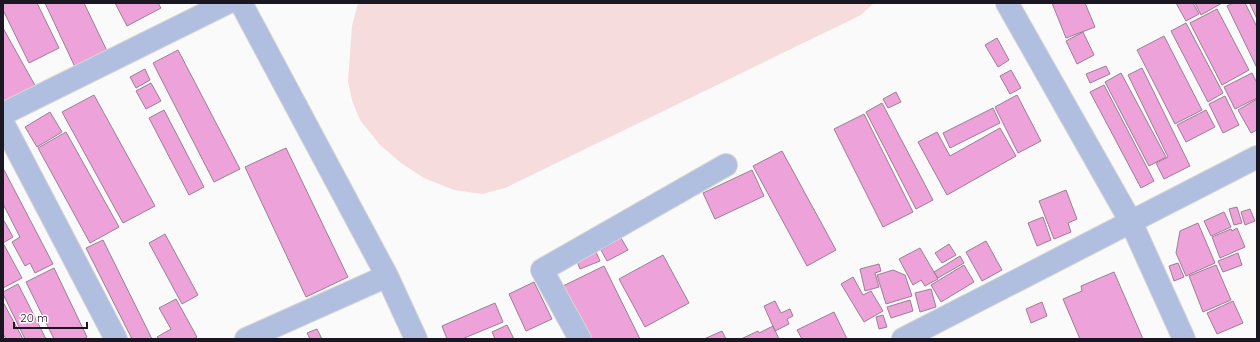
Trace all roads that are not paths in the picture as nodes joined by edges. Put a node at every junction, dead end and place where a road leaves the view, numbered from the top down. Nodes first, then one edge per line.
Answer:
1 (227, 3) edge
2 (241, 3) edge
3 (1007, 3) edge
4 (3, 114) edge
5 (3, 124) edge
6 (1257, 157) edge
7 (726, 165) dead end
8 (1131, 222) junction
9 (387, 276) junction
10 (116, 339) edge
11 (246, 339) edge
12 (416, 339) edge
13 (580, 339) edge
14 (903, 339) edge
15 (1184, 339) edge

1 - 4 street
2 - 9 street
3 - 8 street
5 - 10 street
6 - 8 street
7 - 13 street
8 - 14 street
8 - 15 street
9 - 11 street
9 - 12 street

